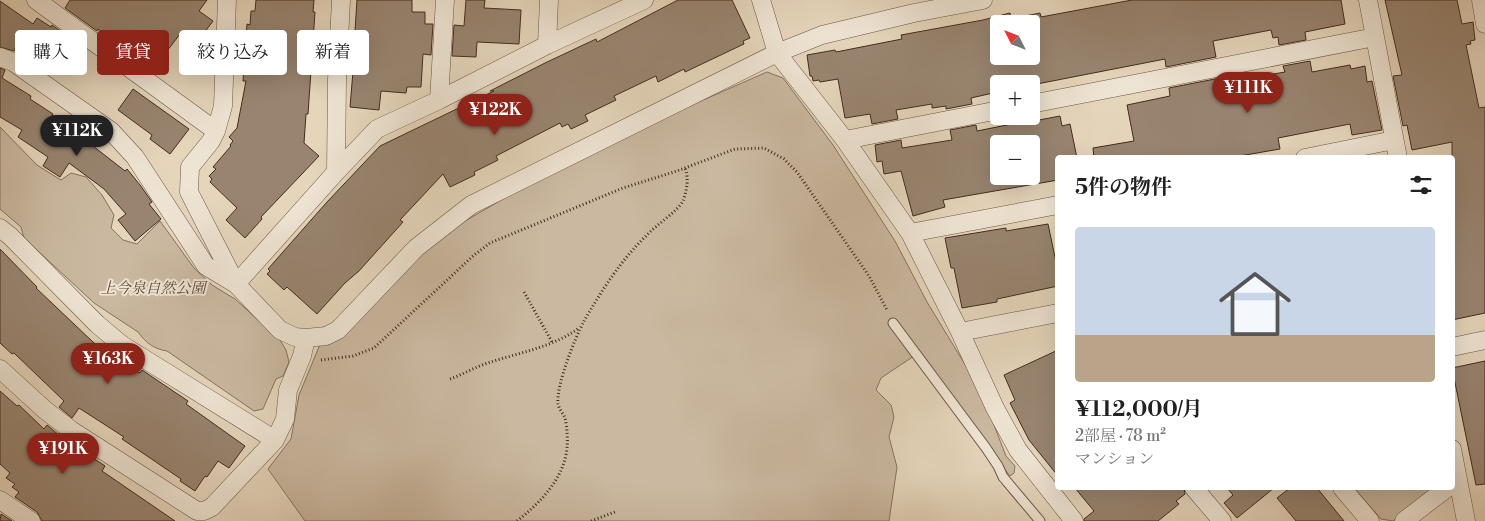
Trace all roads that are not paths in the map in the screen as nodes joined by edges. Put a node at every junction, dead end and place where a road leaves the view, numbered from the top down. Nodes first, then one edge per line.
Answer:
1 (36, 0) edge
2 (228, 0) edge
3 (341, 0) edge
4 (445, 0) edge
5 (549, 0) edge
6 (644, 0) edge
7 (761, 0) edge
8 (982, 0) edge
9 (1368, 0) edge
10 (1481, 0) edge
11 (1485, 24) edge
12 (1375, 37) junction
13 (547, 46) junction
14 (777, 53) junction
15 (0, 57) edge
16 (439, 100) junction
17 (1040, 102) edge
18 (990, 112) edge
19 (216, 131) junction
20 (845, 140) junction
21 (1396, 149) edge
22 (1335, 155) edge
23 (336, 172) junction
24 (1055, 206) edge
25 (0, 228) edge
26 (910, 233) junction
27 (236, 284) junction
28 (1055, 314) edge
29 (893, 323) road end
30 (960, 332) junction
31 (306, 338) junction
32 (1485, 340) edge
33 (1455, 346) edge
34 (0, 369) edge
35 (275, 440) junction
36 (1196, 490) edge
37 (1344, 490) edge
38 (1443, 490) edge
39 (1455, 490) edge
40 (0, 500) edge
41 (31, 521) edge
42 (1040, 521) edge
43 (1074, 521) edge
44 (1222, 521) edge
45 (1370, 521) edge
46 (1404, 521) edge
47 (1466, 521) edge

1 - 19 street
2 - 19 street
3 - 23 street
4 - 16 street
5 - 13 street
6 - 13 street
7 - 14 street
8 - 14 street
9 - 12 street
10 - 11 street
12 - 17 street
12 - 21 street
13 - 16 street
14 - 20 street
14 - 31 street
15 - 27 street
16 - 23 street
18 - 20 street
19 - 27 street
20 - 26 street
21 - 22 street
23 - 27 street
24 - 26 street
25 - 35 street
26 - 30 street
27 - 31 street
28 - 30 street
29 - 42 lane
30 - 43 street
31 - 35 street
32 - 33 street
34 - 35 street
36 - 44 street
37 - 45 street
38 - 46 street
39 - 47 street
40 - 41 street

